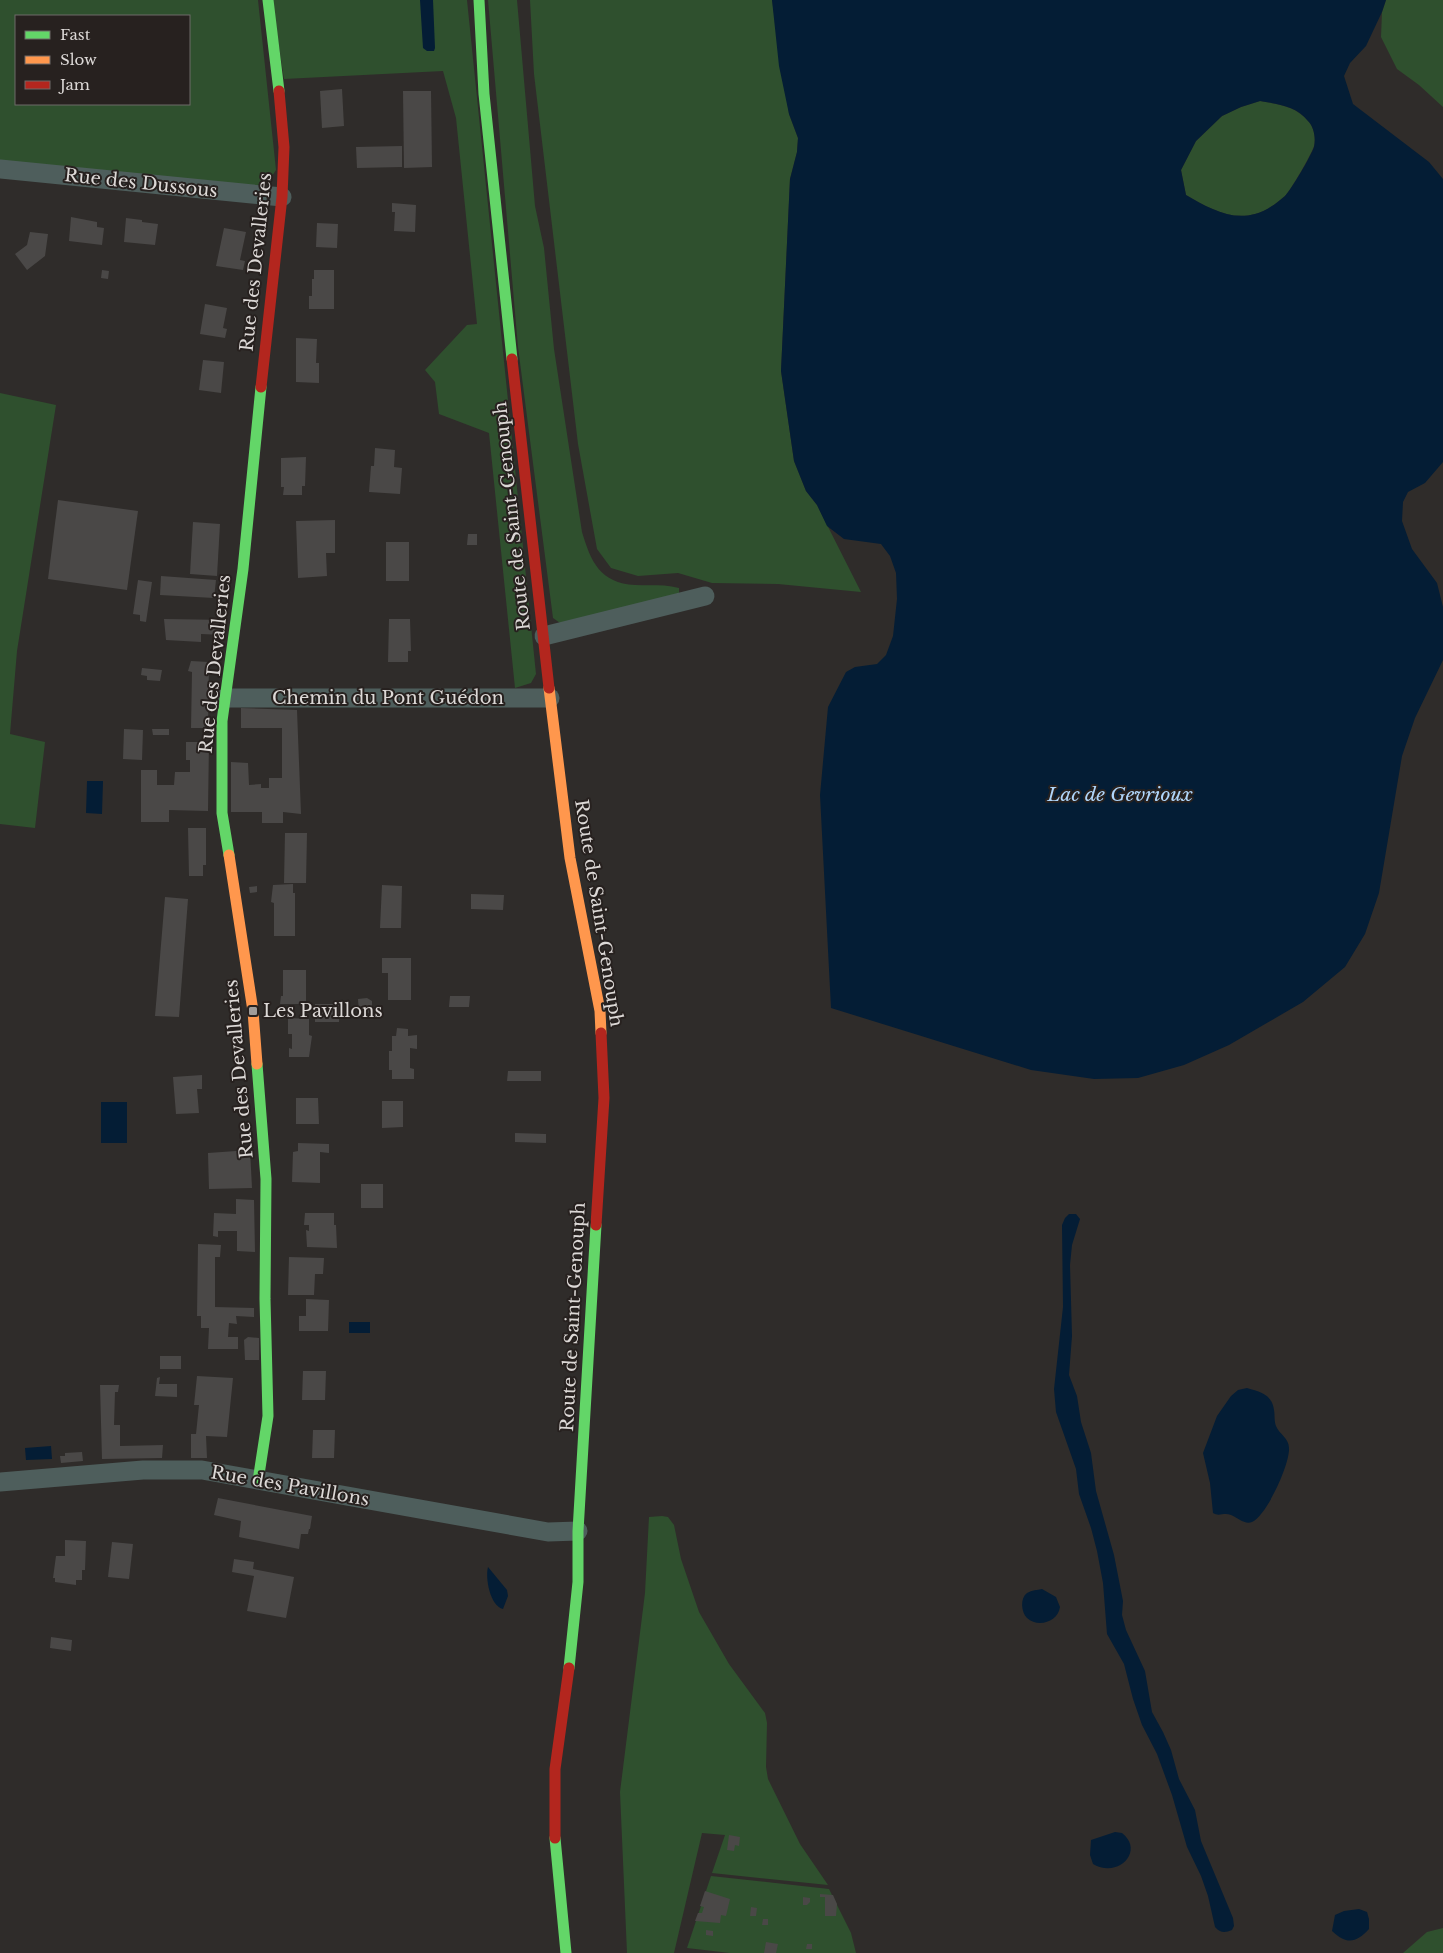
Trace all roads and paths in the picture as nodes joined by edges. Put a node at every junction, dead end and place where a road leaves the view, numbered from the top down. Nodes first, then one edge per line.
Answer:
1 (268, 0) edge
2 (479, 0) edge
3 (0, 169) edge
4 (282, 197) junction
5 (705, 596) dead end
6 (544, 636) junction
7 (225, 698) junction
8 (550, 698) junction
9 (258, 1481) junction
10 (0, 1482) edge
11 (578, 1531) junction
12 (566, 1953) edge

1 - 4 street, Rue des Devalleries
2 - 6 street, Route de Saint-Genouph
3 - 4 street, Rue des Dussous
4 - 7 street, Rue des Devalleries
5 - 6 street
6 - 8 street, Route de Saint-Genouph
7 - 8 street, Chemin du Pont Guédon
7 - 9 street, Rue des Devalleries
8 - 11 street, Route de Saint-Genouph
9 - 10 street, Rue des Pavillons
9 - 11 street, Rue des Pavillons
11 - 12 street, Route de Saint-Genouph

